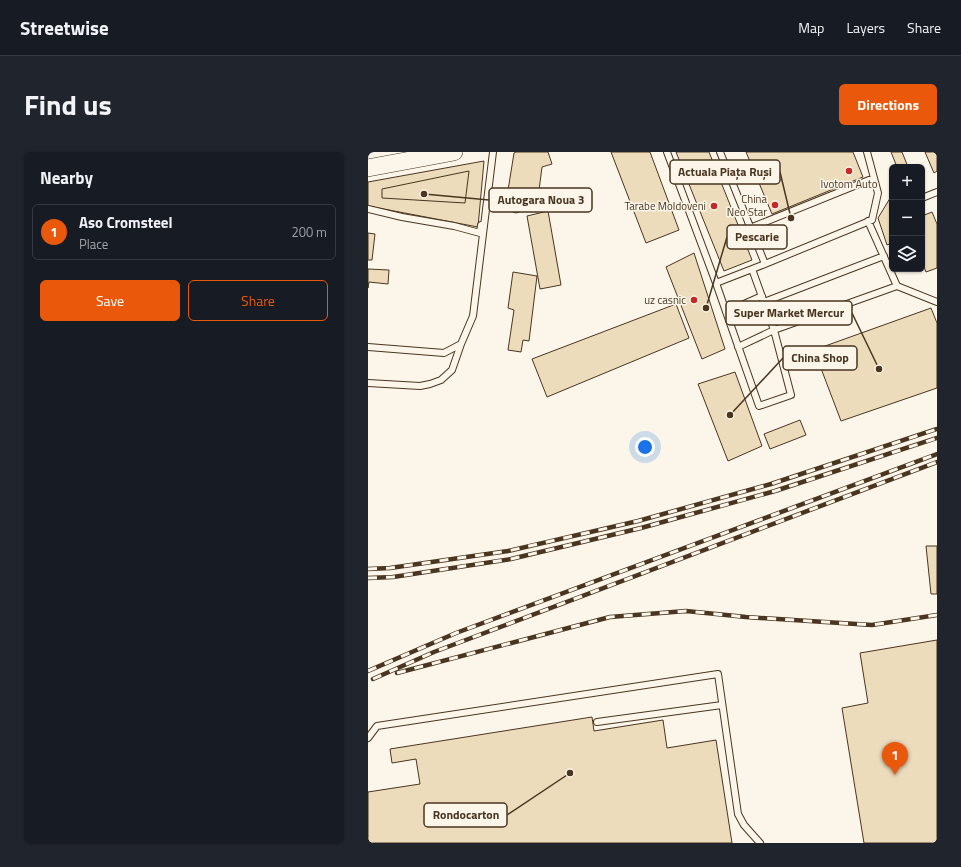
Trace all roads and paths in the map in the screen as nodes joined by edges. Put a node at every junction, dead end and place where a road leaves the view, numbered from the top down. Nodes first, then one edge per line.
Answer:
1 (454, 152) edge
2 (494, 152) edge
3 (667, 152) edge
4 (720, 152) edge
5 (867, 152) edge
6 (368, 168) edge
7 (874, 178) junction
8 (490, 186) junction
9 (937, 192) edge
10 (925, 197) edge
11 (368, 209) edge
12 (868, 221) junction
13 (750, 228) junction
14 (884, 256) junction
15 (765, 264) junction
16 (752, 269) junction
17 (716, 283) junction
18 (897, 286) junction
19 (763, 300) junction
20 (937, 302) edge
21 (726, 312) junction
22 (774, 330) junction
23 (461, 344) junction
24 (368, 347) edge
25 (738, 347) junction
26 (368, 383) edge
27 (722, 705) junction
28 (597, 722) dead end
29 (368, 738) edge
30 (760, 843) edge

1 - 6 main road
2 - 8 lane
3 - 17 lane
4 - 13 lane
5 - 7 lane
7 - 12 lane
7 - 13 lane
8 - 11 lane
8 - 23 lane
9 - 10 lane
12 - 14 lane
12 - 15 lane
13 - 15 lane
14 - 18 lane
14 - 19 lane
15 - 16 lane
16 - 17 lane
16 - 19 lane
17 - 21 lane
18 - 20 lane
18 - 22 lane
19 - 21 lane
19 - 22 lane
21 - 25 lane
22 - 25 lane
22 - 25 lane
23 - 24 lane
23 - 26 lane
27 - 28 lane
27 - 29 lane
27 - 30 lane

